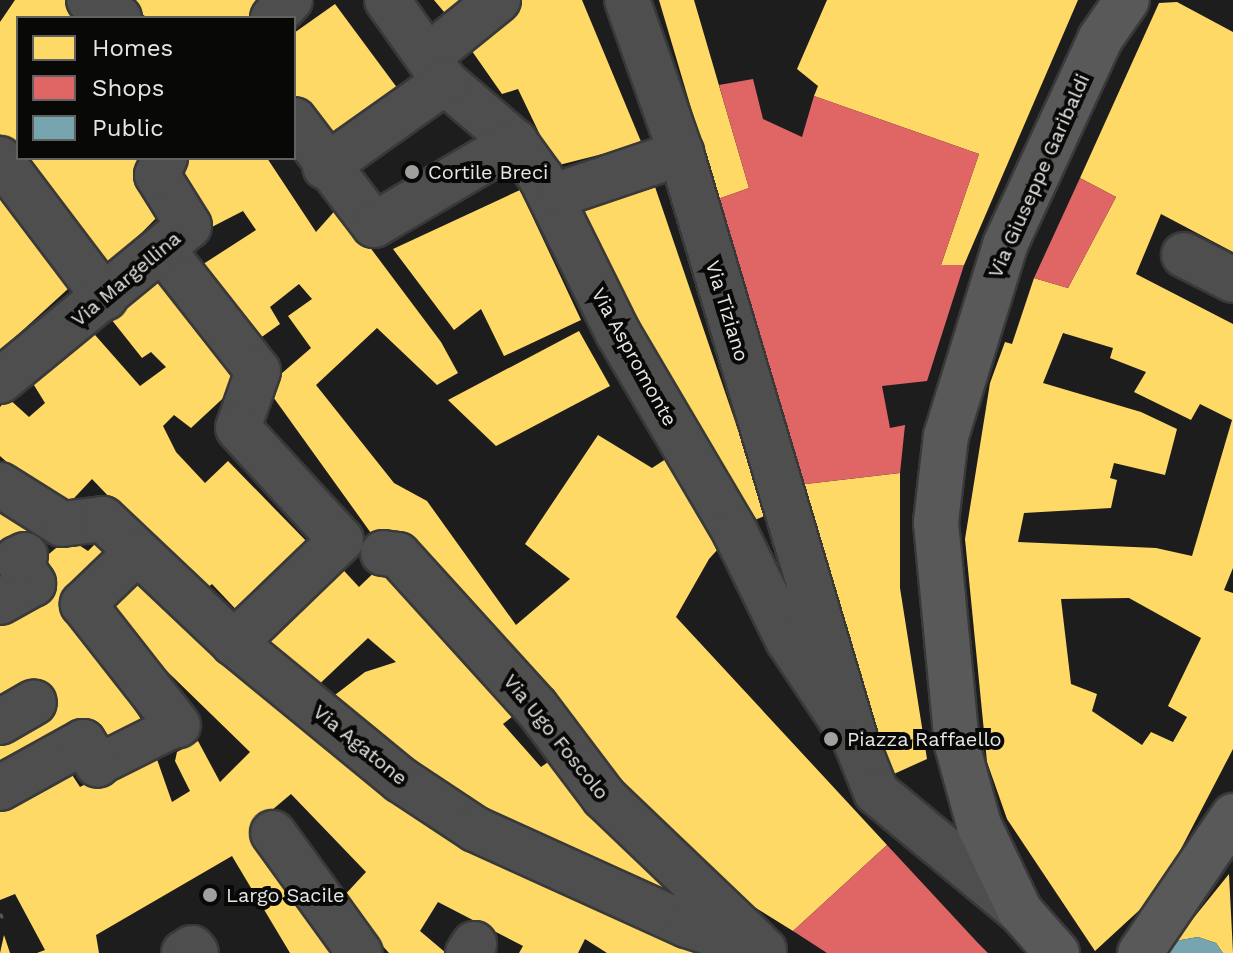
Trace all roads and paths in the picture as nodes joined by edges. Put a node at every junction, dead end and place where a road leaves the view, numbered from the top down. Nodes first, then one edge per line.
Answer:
1 (89, 0) edge
2 (290, 0) edge
3 (387, 0) edge
4 (498, 0) edge
5 (627, 0) edge
6 (1127, 0) edge
7 (116, 16) edge
8 (275, 16) edge
9 (444, 57) junction
10 (296, 123) edge
11 (515, 142) junction
12 (681, 153) junction
13 (0, 159) edge
14 (164, 160) edge
15 (325, 167) junction
16 (552, 186) junction
17 (162, 249) junction
18 (1184, 255) dead end
19 (1233, 280) edge
20 (105, 298) junction
21 (0, 381) edge
22 (0, 485) edge
23 (136, 553) junction
24 (383, 553) dead end
25 (25, 555) dead end
26 (0, 602) edge
27 (234, 643) junction
28 (178, 725) joint
29 (856, 742) junction
30 (98, 765) joint
31 (0, 788) edge
32 (1233, 816) edge
33 (273, 833) dead end
34 (1020, 911) junction
35 (766, 952) edge
36 (184, 953) edge
37 (196, 953) edge
38 (360, 953) edge
39 (1057, 953) edge
40 (1140, 953) edge

1 - 7 street
2 - 8 street
3 - 9 street, Via Aspromonte
4 - 9 street
5 - 12 street, Via Tiziano
6 - 34 main road, Via Giuseppe Garibaldi
9 - 11 street, Via Aspromonte
9 - 15 street
10 - 15 street
11 - 15 street
11 - 16 street, Via Aspromonte
12 - 16 street
12 - 29 street, Via Tiziano
13 - 20 street
14 - 17 street, Via Margellina
16 - 29 street, Via Aspromonte
17 - 20 street, Via Margellina
17 - 27 street
18 - 19 street
20 - 21 street, Via Margellina
22 - 23 street, Via Agatone
23 - 27 street, Via Agatone
23 - 28 street
24 - 35 street, Via Ugo Foscolo
25 - 26 street
27 - 35 street, Via Agatone
28 - 30 street
29 - 34 street
30 - 31 street
32 - 40 main road
33 - 38 street
34 - 39 main road, Via Giuseppe Garibaldi
36 - 37 street

